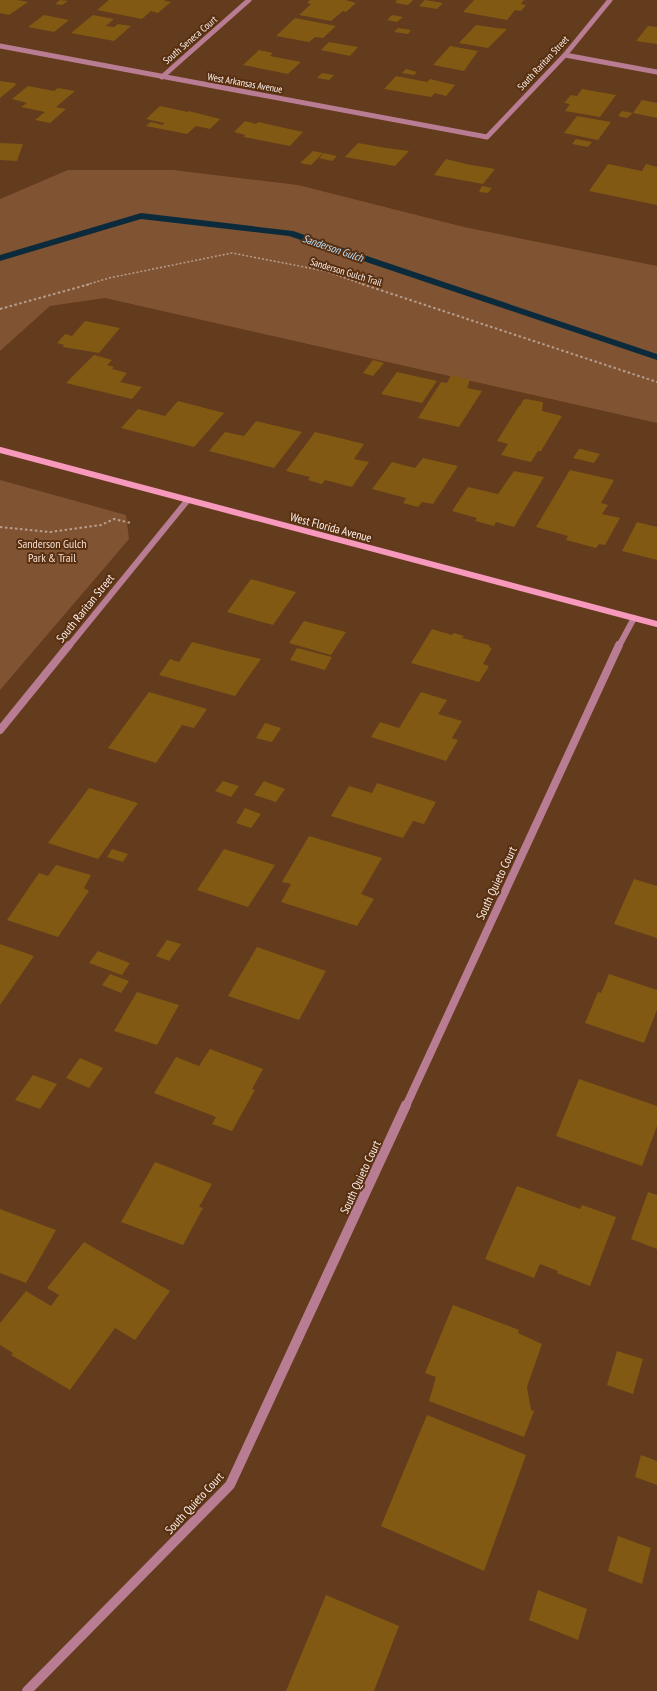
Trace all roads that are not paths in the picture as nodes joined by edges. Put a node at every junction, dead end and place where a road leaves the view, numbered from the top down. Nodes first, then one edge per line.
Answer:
1 (249, 0) edge
2 (610, 0) edge
3 (0, 46) edge
4 (565, 55) junction
5 (657, 72) edge
6 (162, 77) junction
7 (487, 137) joint
8 (0, 450) edge
9 (187, 501) junction
10 (634, 618) junction
11 (657, 624) edge
12 (0, 730) edge
13 (27, 1691) edge

1 - 6 street, South Seneca Court
2 - 4 street, South Raritan Street
3 - 6 street, West Arkansas Avenue
4 - 5 street
4 - 7 street, South Raritan Street
6 - 7 street, West Arkansas Avenue
8 - 9 street, West Florida Avenue
9 - 10 street, West Florida Avenue
9 - 12 street, South Raritan Street
10 - 11 street, West Florida Avenue
10 - 13 street, South Quieto Court

